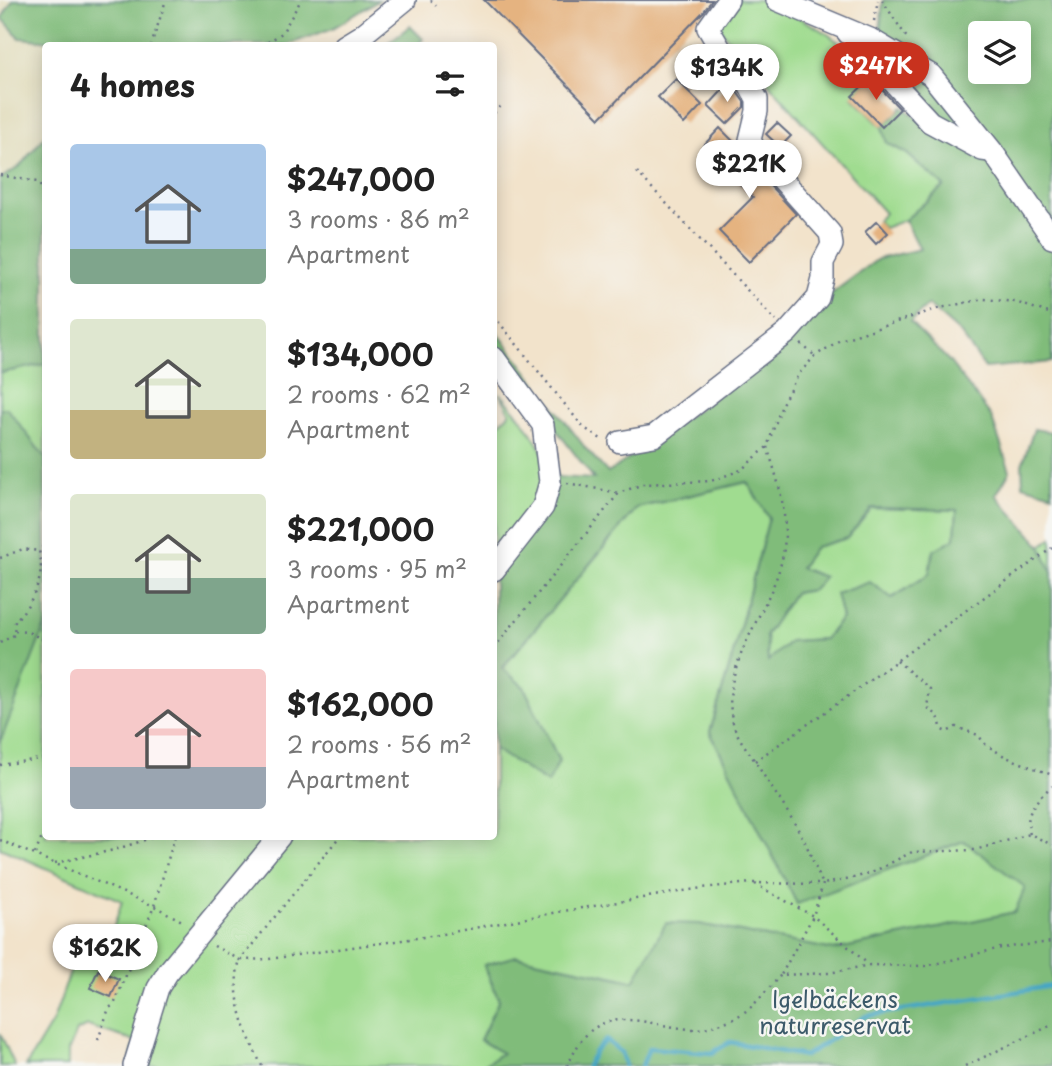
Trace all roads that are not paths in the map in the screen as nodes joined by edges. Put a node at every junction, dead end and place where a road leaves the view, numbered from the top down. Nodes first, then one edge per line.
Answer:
1 (405, 0) edge
2 (728, 0) edge
3 (777, 0) edge
4 (844, 28) junction
5 (351, 42) edge
6 (992, 151) junction
7 (1052, 238) edge
8 (497, 362) edge
9 (620, 442) road end
10 (497, 566) edge
11 (277, 840) edge
12 (134, 1066) edge

1 - 5 street
2 - 9 street
3 - 4 street
4 - 6 street
4 - 6 street
6 - 7 street
8 - 10 street
11 - 12 street

